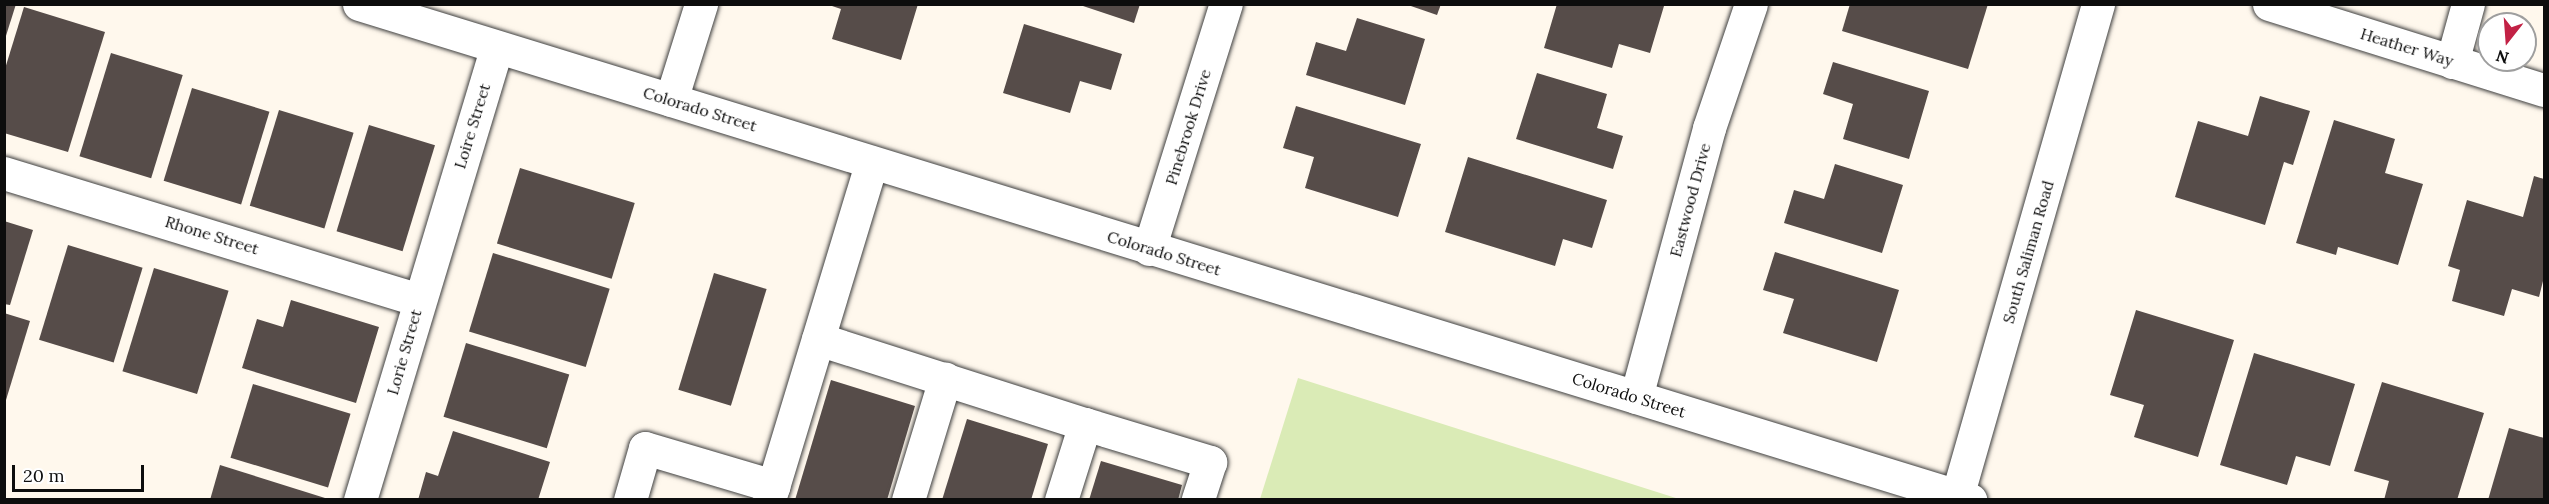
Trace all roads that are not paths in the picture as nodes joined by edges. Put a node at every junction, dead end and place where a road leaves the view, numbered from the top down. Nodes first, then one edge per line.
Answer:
1 (359, 4) edge
2 (701, 4) edge
3 (1226, 4) edge
4 (1751, 4) edge
5 (2098, 4) edge
6 (2269, 4) edge
7 (2468, 4) edge
8 (497, 47) junction
9 (2452, 62) junction
10 (2544, 90) edge
11 (671, 100) junction
12 (872, 162) junction
13 (4, 173) edge
14 (448, 205) joint
15 (1149, 249) junction
16 (419, 300) junction
17 (818, 339) junction
18 (945, 379) junction
19 (1636, 397) junction
20 (1085, 423) junction
21 (771, 493) edge
22 (1961, 498) edge
23 (360, 500) edge
24 (630, 500) edge
25 (908, 500) edge
26 (1061, 500) edge
27 (1198, 500) edge

1 - 8 street, Colorado Street
2 - 11 street
3 - 15 street, Pinebrook Drive
4 - 19 street, Eastwood Drive
5 - 22 street, South Saliman Road
6 - 9 street, Heather Way
7 - 9 street
8 - 11 street, Colorado Street
8 - 14 street, Loire Street
9 - 10 street, Heather Way
11 - 12 street, Colorado Street
12 - 15 street, Colorado Street
12 - 17 street
13 - 16 street, Rhone Street
14 - 16 street, Lorie Street
15 - 19 street, Colorado Street
16 - 23 street, Lorie Street
17 - 18 street
17 - 21 street
18 - 20 street
18 - 25 street
19 - 22 street, Colorado Street
20 - 26 street
20 - 27 street
21 - 24 street

